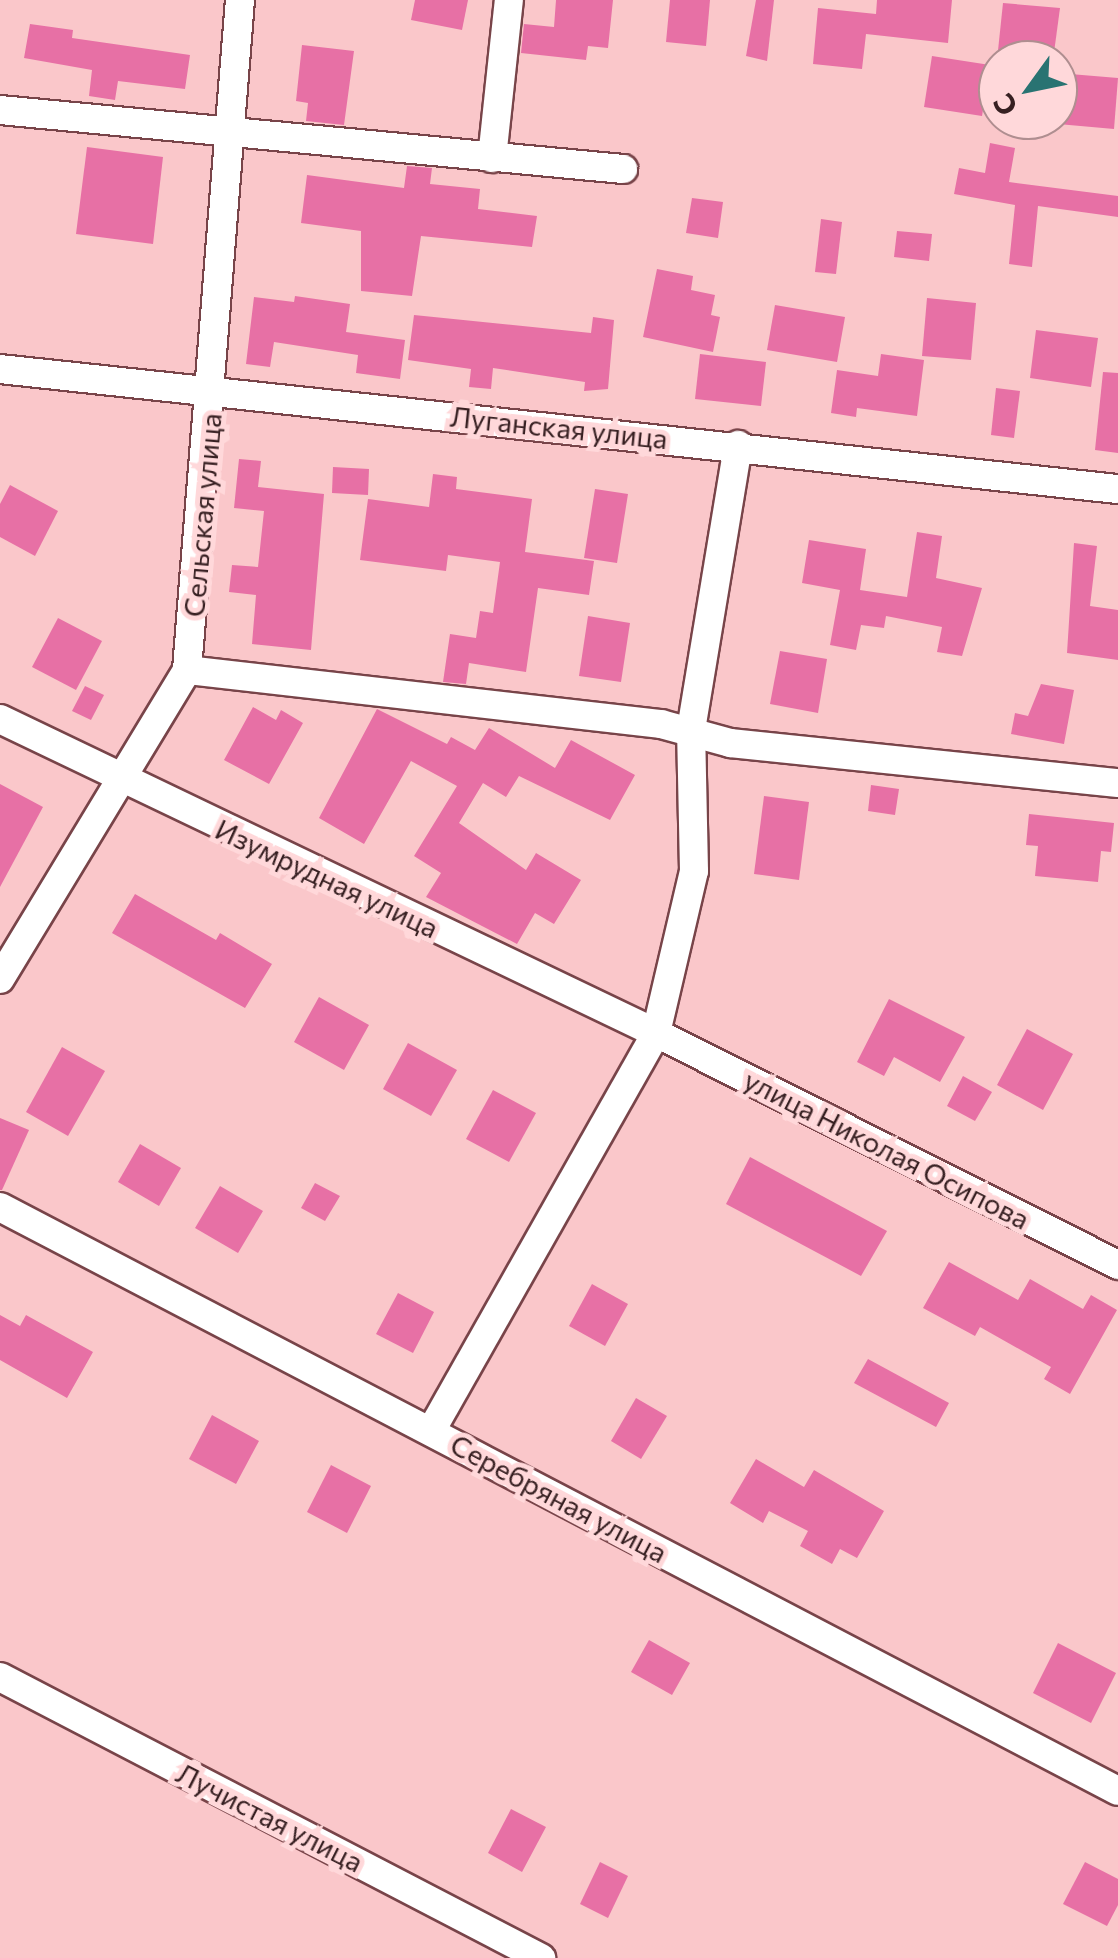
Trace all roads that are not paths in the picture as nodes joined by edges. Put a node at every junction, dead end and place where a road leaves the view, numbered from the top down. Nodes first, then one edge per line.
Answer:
1 (240, 0) edge
2 (509, 0) edge
3 (0, 110) edge
4 (228, 136) junction
5 (492, 158) junction
6 (622, 168) dead end
7 (0, 369) edge
8 (213, 391) junction
9 (738, 445) junction
10 (1118, 489) edge
11 (187, 670) junction
12 (0, 718) edge
13 (691, 730) junction
14 (124, 782) junction
15 (1118, 783) edge
16 (0, 979) edge
17 (656, 1034) junction
18 (0, 1207) edge
19 (1118, 1265) edge
20 (432, 1431) junction
21 (0, 1676) edge
22 (1118, 1792) edge
23 (541, 1958) edge

1 - 4 street, Сельская улица
2 - 5 street
3 - 4 street
4 - 5 street
4 - 8 street, Сельская улица
5 - 6 street
7 - 8 street, Луганская улица
8 - 9 street, Луганская улица
8 - 11 street, Сельская улица
9 - 10 street, Луганская улица
9 - 13 street
11 - 13 street
11 - 14 street, Сельская улица
12 - 14 street, Изумрудная улица
13 - 15 street
13 - 17 street
14 - 16 street, Сельская улица
14 - 17 street, Изумрудная улица
17 - 19 street, улица Николая Осипова
17 - 20 street
18 - 20 street, Серебряная улица
20 - 22 street, Серебряная улица
21 - 23 street, Лучистая улица

